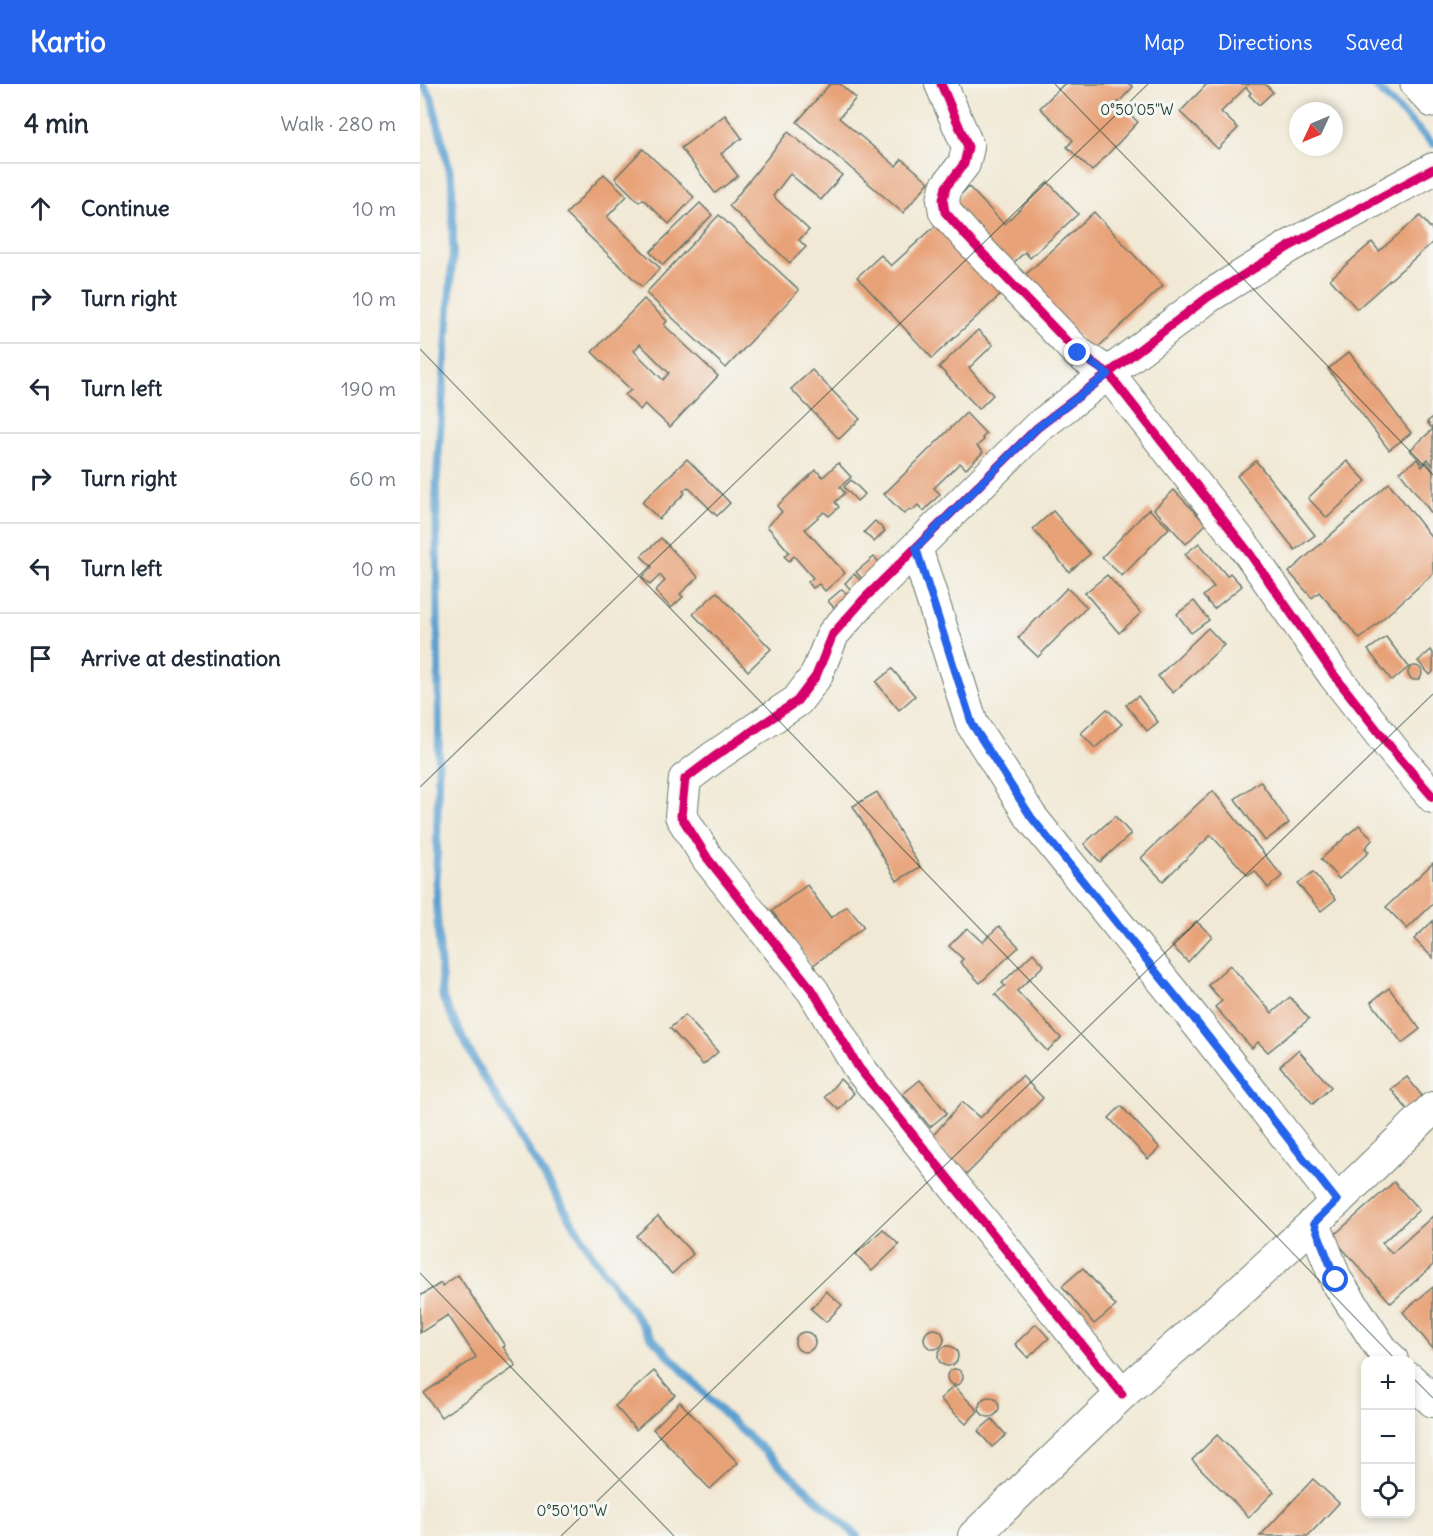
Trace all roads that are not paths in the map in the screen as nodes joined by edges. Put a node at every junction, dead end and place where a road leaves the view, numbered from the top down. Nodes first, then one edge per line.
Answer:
1 (941, 84) edge
2 (1417, 84) edge
3 (1433, 101) edge
4 (1433, 169) edge
5 (1108, 374) junction
6 (916, 548) junction
7 (1433, 797) edge
8 (1433, 1108) edge
9 (1337, 1201) junction
10 (1314, 1223) junction
11 (1388, 1356) edge
12 (1415, 1384) edge
13 (1122, 1394) junction
14 (1433, 1401) edge
15 (974, 1536) edge

1 - 5 street
2 - 3 main road
4 - 5 street
5 - 6 street
5 - 7 street
6 - 9 street
6 - 13 street
8 - 9 street
9 - 10 street
10 - 11 street
10 - 13 street
12 - 14 street
13 - 15 street

